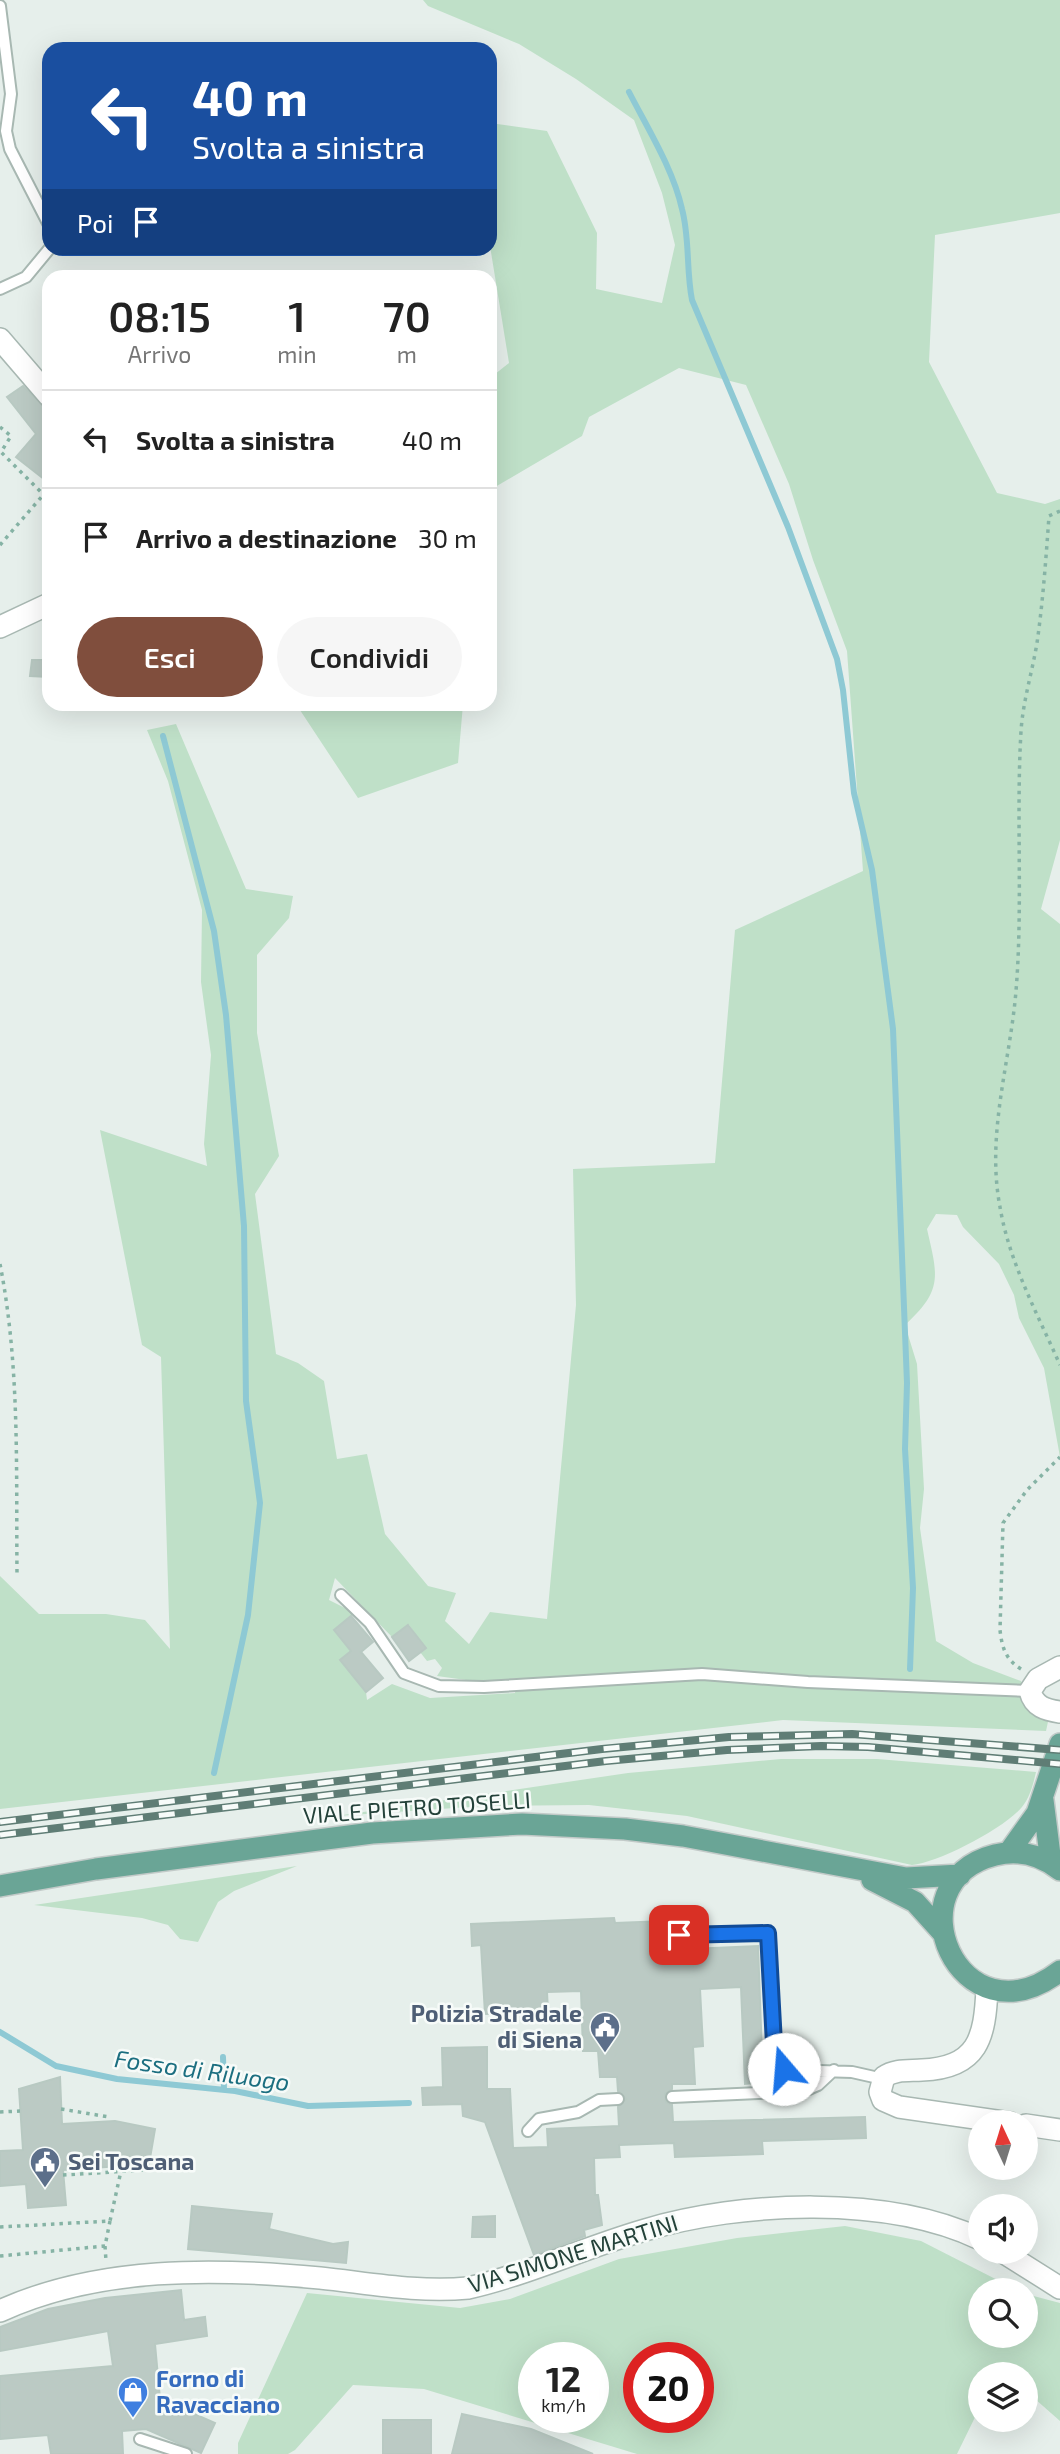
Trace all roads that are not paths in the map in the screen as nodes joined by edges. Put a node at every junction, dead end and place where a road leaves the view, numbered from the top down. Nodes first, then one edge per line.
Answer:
1 (0, 6) edge
2 (42, 211) edge
3 (45, 256) edge
4 (0, 289) edge
5 (0, 338) edge
6 (42, 388) edge
7 (42, 607) edge
8 (0, 627) edge
9 (341, 1595) dead end
10 (1060, 1667) edge
11 (1034, 1685) junction
12 (1053, 1711) edge
13 (1060, 1744) edge
14 (1043, 1798) junction
15 (1009, 1852) junction
16 (838, 1865) junction
17 (1056, 1866) edge
18 (960, 1875) junction
19 (0, 1886) edge
20 (942, 1932) junction
21 (679, 1935) dead end
22 (1060, 1971) edge
23 (987, 1988) junction
24 (834, 2070) junction
25 (883, 2079) junction
26 (672, 2097) dead end
27 (618, 2099) dead end
28 (968, 2117) edge
29 (1038, 2127) edge
30 (1060, 2130) edge
31 (528, 2132) dead end
32 (968, 2235) edge
33 (1022, 2264) edge
34 (1060, 2288) edge
35 (0, 2311) edge
36 (140, 2439) dead end
37 (186, 2454) edge

1 - 2 lane
3 - 4 lane
5 - 6 street
7 - 8 street
9 - 11 lane
10 - 11 street
11 - 12 street
13 - 14 main road
14 - 15 main road
14 - 17 main road
15 - 17 main road, VIALE PIETRO TOSELLI
15 - 18 main road, VIALE PIETRO TOSELLI
16 - 18 main road, VIALE PIETRO TOSELLI
16 - 19 main road, VIALE PIETRO TOSELLI
16 - 20 main road, VIALE PIETRO TOSELLI
18 - 20 main road
20 - 23 main road, VIALE PIETRO TOSELLI
21 - 24 lane
22 - 23 main road
23 - 25 street
24 - 25 lane
24 - 26 lane
25 - 28 street
27 - 31 lane
29 - 30 street
32 - 35 street, VIA SIMONE MARTINI
33 - 34 street
36 - 37 lane

